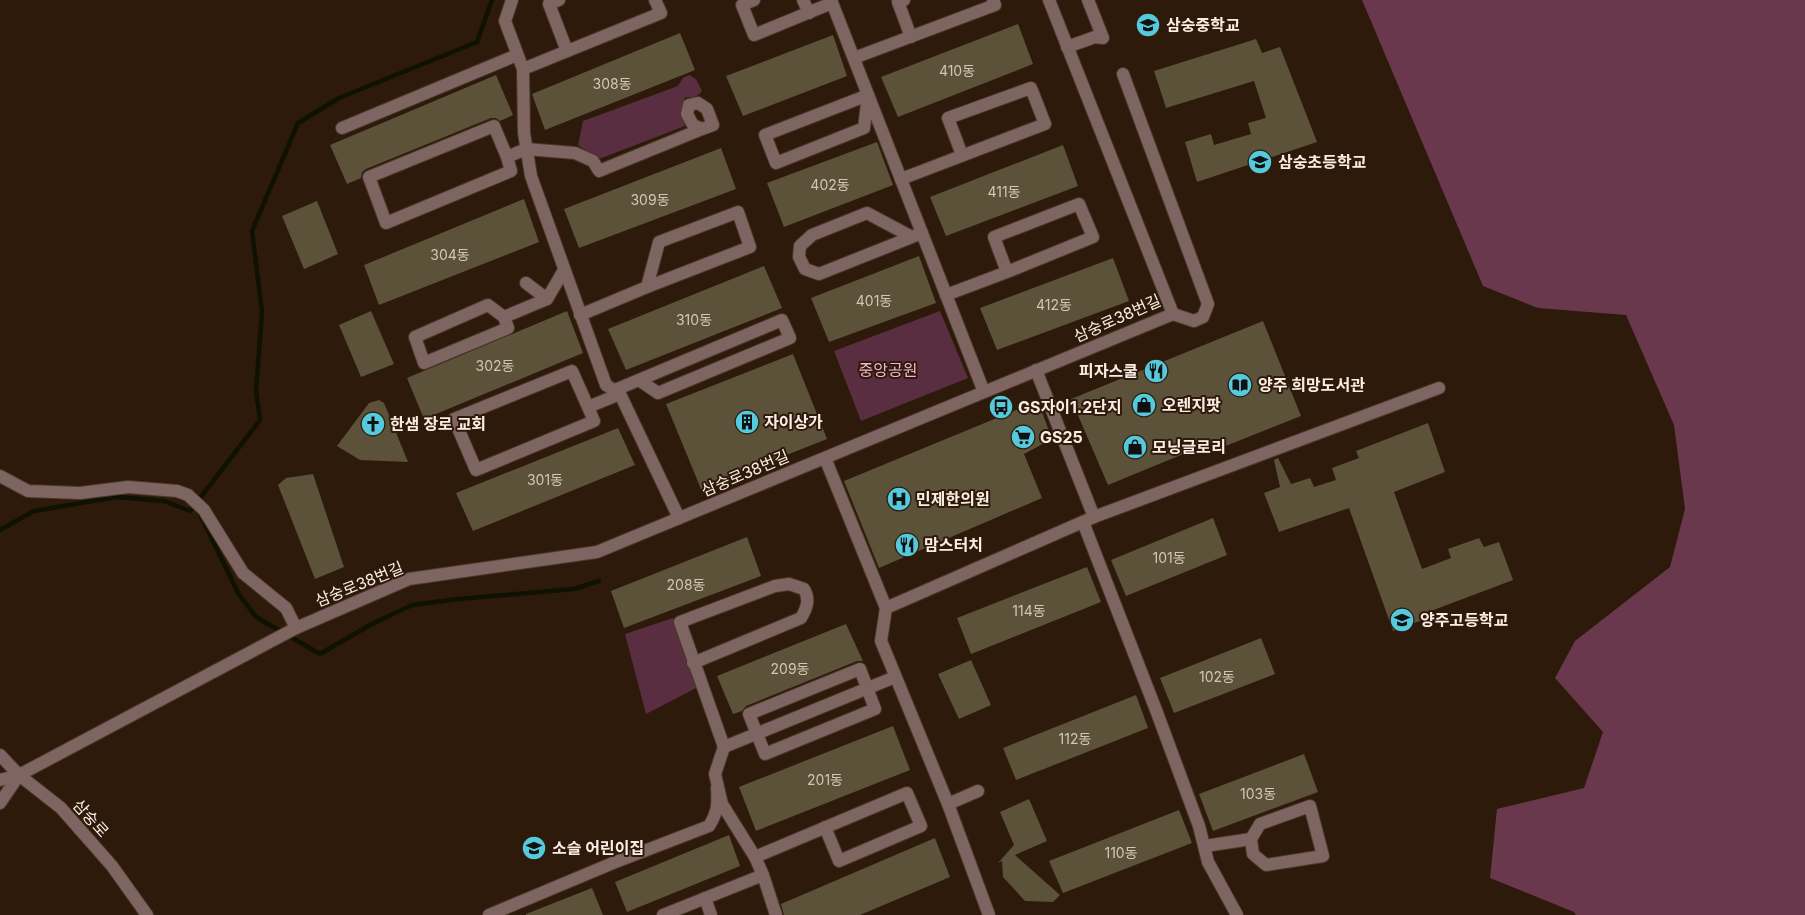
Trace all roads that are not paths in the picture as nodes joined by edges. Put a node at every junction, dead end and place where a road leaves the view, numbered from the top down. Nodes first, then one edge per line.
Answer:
1 (512, 0) edge
2 (559, 0) edge
3 (655, 0) edge
4 (754, 0) edge
5 (803, 0) edge
6 (904, 0) edge
7 (993, 0) edge
8 (1048, 0) edge
9 (1088, 0) edge
10 (832, 1) edge
11 (809, 13) junction
12 (911, 37) junction
13 (1067, 47) junction
14 (567, 51) junction
15 (517, 55) junction
16 (854, 58) junction
17 (523, 69) junction
18 (1122, 74) dead end
19 (868, 95) junction
20 (342, 128) dead end
21 (702, 129) dead end
22 (526, 149) junction
23 (962, 155) junction
24 (506, 157) junction
25 (901, 179) junction
26 (917, 235) junction
27 (564, 270) junction
28 (1007, 272) junction
29 (526, 283) dead end
30 (647, 287) junction
31 (946, 295) junction
32 (547, 299) junction
33 (1173, 314) junction
34 (580, 315) junction
35 (504, 317) junction
36 (1036, 370) junction
37 (639, 380) junction
38 (1439, 388) dead end
39 (618, 392) junction
40 (984, 392) junction
41 (588, 407) junction
42 (825, 458) junction
43 (0, 476) edge
44 (679, 518) junction
45 (1089, 520) junction
46 (886, 608) junction
47 (294, 629) junction
48 (693, 663) junction
49 (895, 677) junction
50 (867, 688) junction
51 (757, 733) junction
52 (724, 747) junction
53 (0, 755) edge
54 (19, 775) junction
55 (0, 780) edge
56 (717, 788) junction
57 (978, 791) dead end
58 (0, 804) edge
59 (948, 804) junction
60 (826, 828) junction
61 (1251, 839) junction
62 (1205, 846) junction
63 (755, 857) junction
64 (763, 876) junction
65 (705, 898) junction
66 (146, 915) edge
67 (489, 915) edge
68 (663, 915) edge
69 (711, 915) edge
70 (776, 915) edge
71 (989, 915) edge
72 (1237, 915) edge

1 - 15 street
2 - 14 street
3 - 14 street
4 - 11 street
5 - 11 street
6 - 12 street
7 - 12 street
8 - 13 street, 삼숭로38번길
9 - 13 street
10 - 11 street
10 - 16 street
12 - 16 street
13 - 33 street, 삼숭로38번길
14 - 17 street
15 - 17 street
15 - 20 street
16 - 19 street
17 - 22 street
18 - 33 street
19 - 19 street
19 - 25 street
21 - 22 street
22 - 24 street
22 - 27 street
23 - 23 street
23 - 25 street
24 - 24 street
25 - 26 street
26 - 26 street
26 - 31 street
27 - 32 street
27 - 34 street
28 - 28 street
28 - 31 street
29 - 32 street
30 - 30 street
30 - 34 street
31 - 40 street
32 - 35 street
33 - 36 street, 삼숭로38번길
34 - 39 street
35 - 35 street
36 - 40 street, 삼숭로38번길
36 - 45 street
37 - 37 street
37 - 39 street
38 - 45 street
39 - 41 street
39 - 44 street
40 - 42 street, 삼숭로38번길
41 - 41 street
42 - 44 street, 삼숭로38번길
42 - 46 street
43 - 47 street
44 - 47 street, 삼숭로38번길
45 - 46 street
45 - 62 street
46 - 49 street
47 - 54 street, 삼숭로38번길
48 - 48 street
48 - 52 street
49 - 50 street
49 - 59 street
50 - 51 street
50 - 51 street
50 - 51 street
51 - 52 street
52 - 56 street
53 - 54 street, 삼숭로
54 - 55 street, 삼숭로38번길
54 - 58 street
54 - 66 street, 삼숭로
56 - 63 street
56 - 67 street
57 - 59 street
59 - 71 street
60 - 60 street
60 - 63 street
61 - 61 street
61 - 62 street
62 - 72 street
63 - 64 street
64 - 65 street
64 - 70 street
65 - 68 street
65 - 69 street

